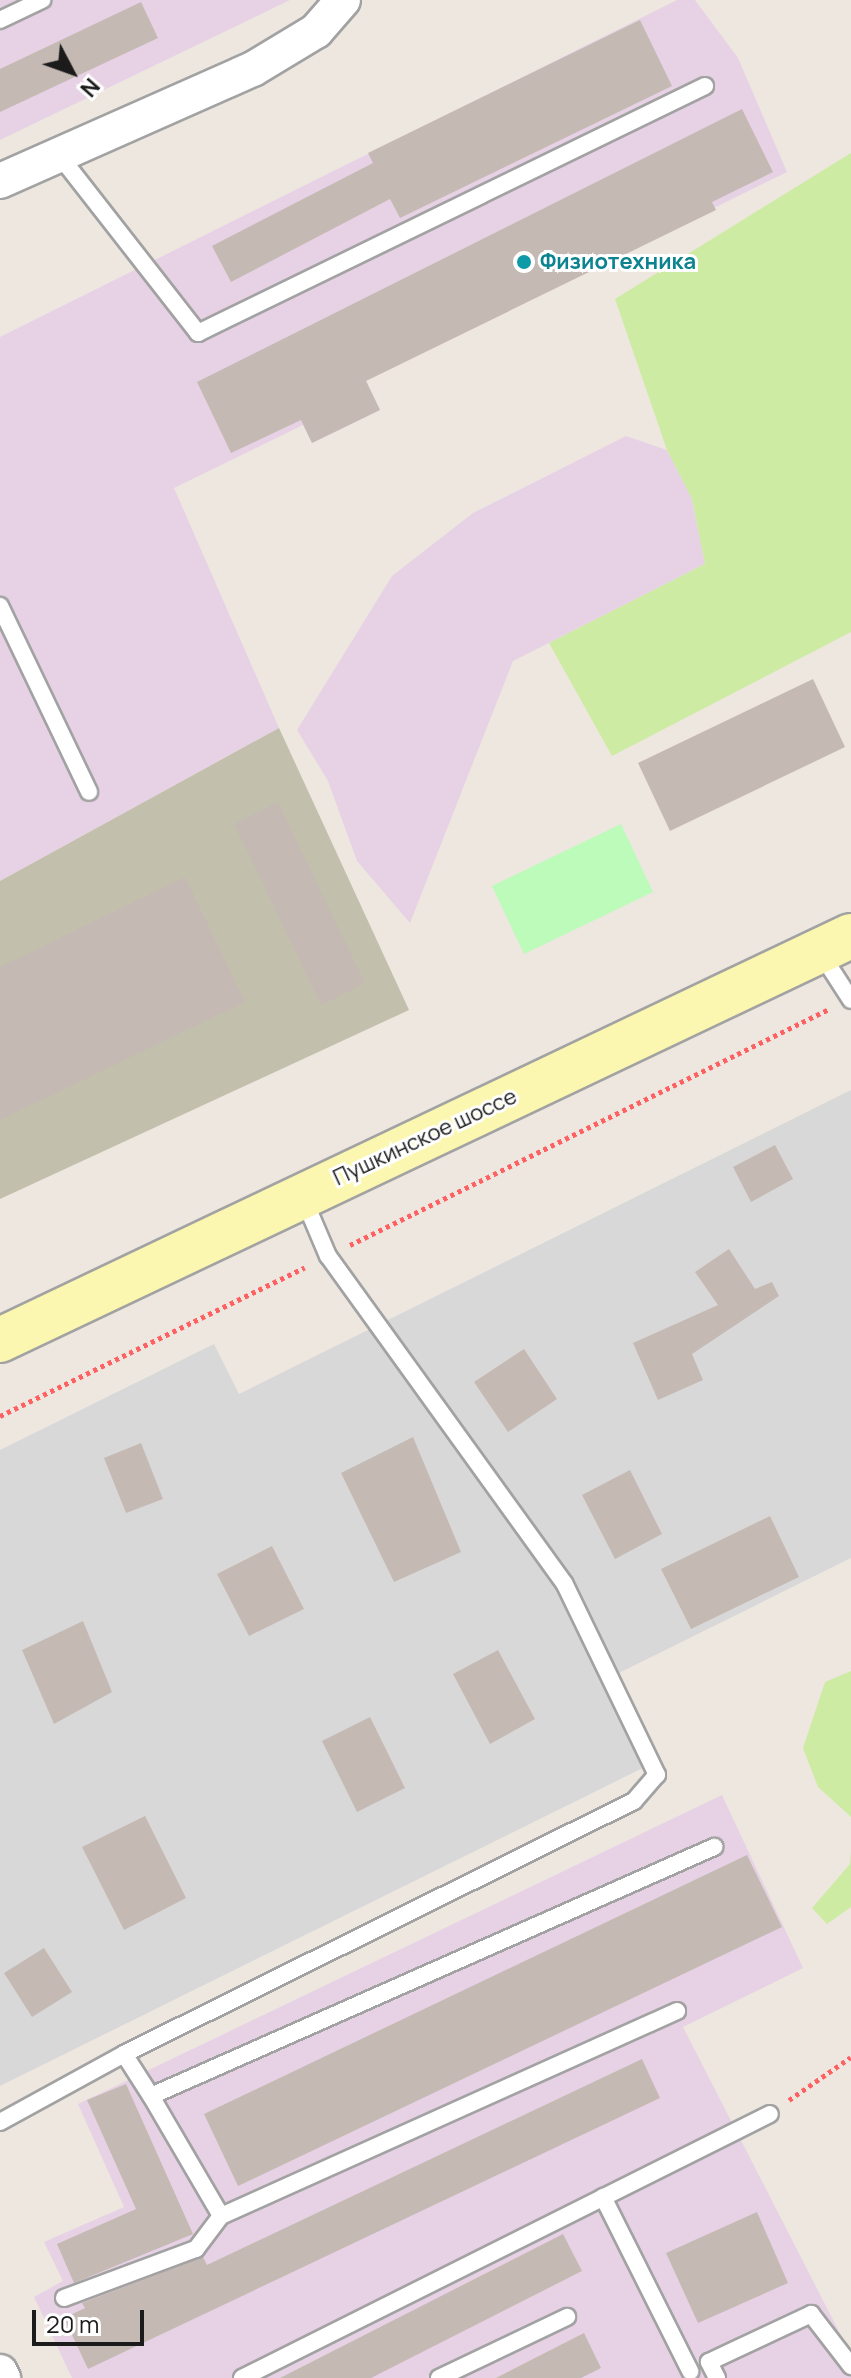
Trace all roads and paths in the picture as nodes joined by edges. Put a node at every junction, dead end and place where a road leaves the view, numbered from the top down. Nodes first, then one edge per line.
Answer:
1 (42, 0) edge
2 (343, 0) edge
3 (0, 20) edge
4 (705, 86) dead end
5 (59, 155) junction
6 (0, 181) edge
7 (0, 606) edge
8 (89, 792) dead end
9 (835, 943) edge
10 (850, 999) edge
11 (302, 1196) junction
12 (328, 1256) junction
13 (0, 1340) edge
14 (0, 1416) edge
15 (714, 1847) dead end
16 (677, 2011) dead end
17 (124, 2054) junction
18 (851, 2057) edge
19 (151, 2096) junction
20 (770, 2114) joint
21 (0, 2122) edge
22 (603, 2197) junction
23 (221, 2216) junction
24 (64, 2298) dead end
25 (567, 2317) dead end
26 (709, 2362) junction
27 (851, 2366) edge
28 (0, 2372) edge
29 (683, 2374) edge
30 (3, 2378) edge
31 (242, 2378) edge
32 (439, 2378) edge
33 (717, 2378) edge

1 - 3 lane
2 - 5 street
4 - 5 lane
5 - 6 street
7 - 8 lane
9 - 10 lane
9 - 11 main road, Пушкинское шоссе
10 - 12 path
11 - 12 lane
11 - 13 main road, Пушкинское шоссе
12 - 14 path
12 - 17 lane
15 - 19 lane
16 - 23 lane
17 - 19 lane
17 - 21 lane
18 - 20 path
19 - 23 lane
20 - 22 lane
22 - 29 lane
22 - 31 lane
23 - 24 lane
25 - 32 lane
26 - 27 lane
26 - 29 lane
26 - 33 lane
28 - 30 street

